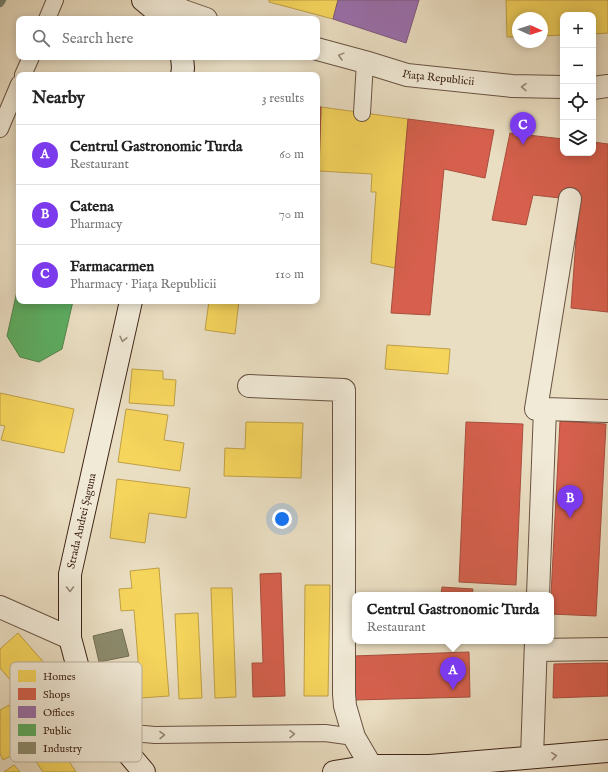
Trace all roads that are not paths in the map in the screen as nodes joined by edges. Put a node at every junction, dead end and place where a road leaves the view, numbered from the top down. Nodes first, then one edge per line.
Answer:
1 (55, 0) edge
2 (143, 0) edge
3 (157, 0) edge
4 (48, 16) edge
5 (162, 16) edge
6 (197, 16) edge
7 (320, 50) edge
8 (30, 60) edge
9 (182, 60) edge
10 (365, 62) junction
11 (24, 72) edge
12 (182, 72) edge
13 (608, 86) edge
14 (560, 88) edge
15 (596, 88) edge
16 (16, 91) edge
17 (362, 113) dead end
18 (0, 129) edge
19 (570, 199) dead end
20 (130, 304) edge
21 (249, 386) dead end
22 (545, 409) junction
23 (608, 412) edge
24 (538, 592) edge
25 (0, 607) edge
26 (70, 638) junction
27 (536, 645) edge
28 (608, 649) edge
29 (76, 662) edge
30 (142, 735) edge
31 (354, 736) junction
32 (608, 751) edge
33 (532, 757) junction
34 (135, 762) edge
35 (371, 766) junction
36 (430, 769) edge
37 (144, 772) edge
38 (334, 772) edge

1 - 4 lane
2 - 5 street
3 - 6 street
10 -> 7 street, Piața Republicii
8 - 11 lane
9 - 12 street
14 -> 10 street, Piața Republicii
10 - 17 lane
13 - 15 street
16 - 18 lane
19 - 22 street
20 -> 26 street, Strada Andrei Șaguna
21 - 31 street
22 - 23 street
22 - 24 street
25 - 26 street
26 - 29 street, Strada Andrei Șaguna
27 - 28 street
27 - 33 street
30 -> 31 lane
31 - 35 street
33 -> 32 street
33 - 36 street
34 - 37 street, Strada Andrei Șaguna
35 - 36 street
35 - 38 street

